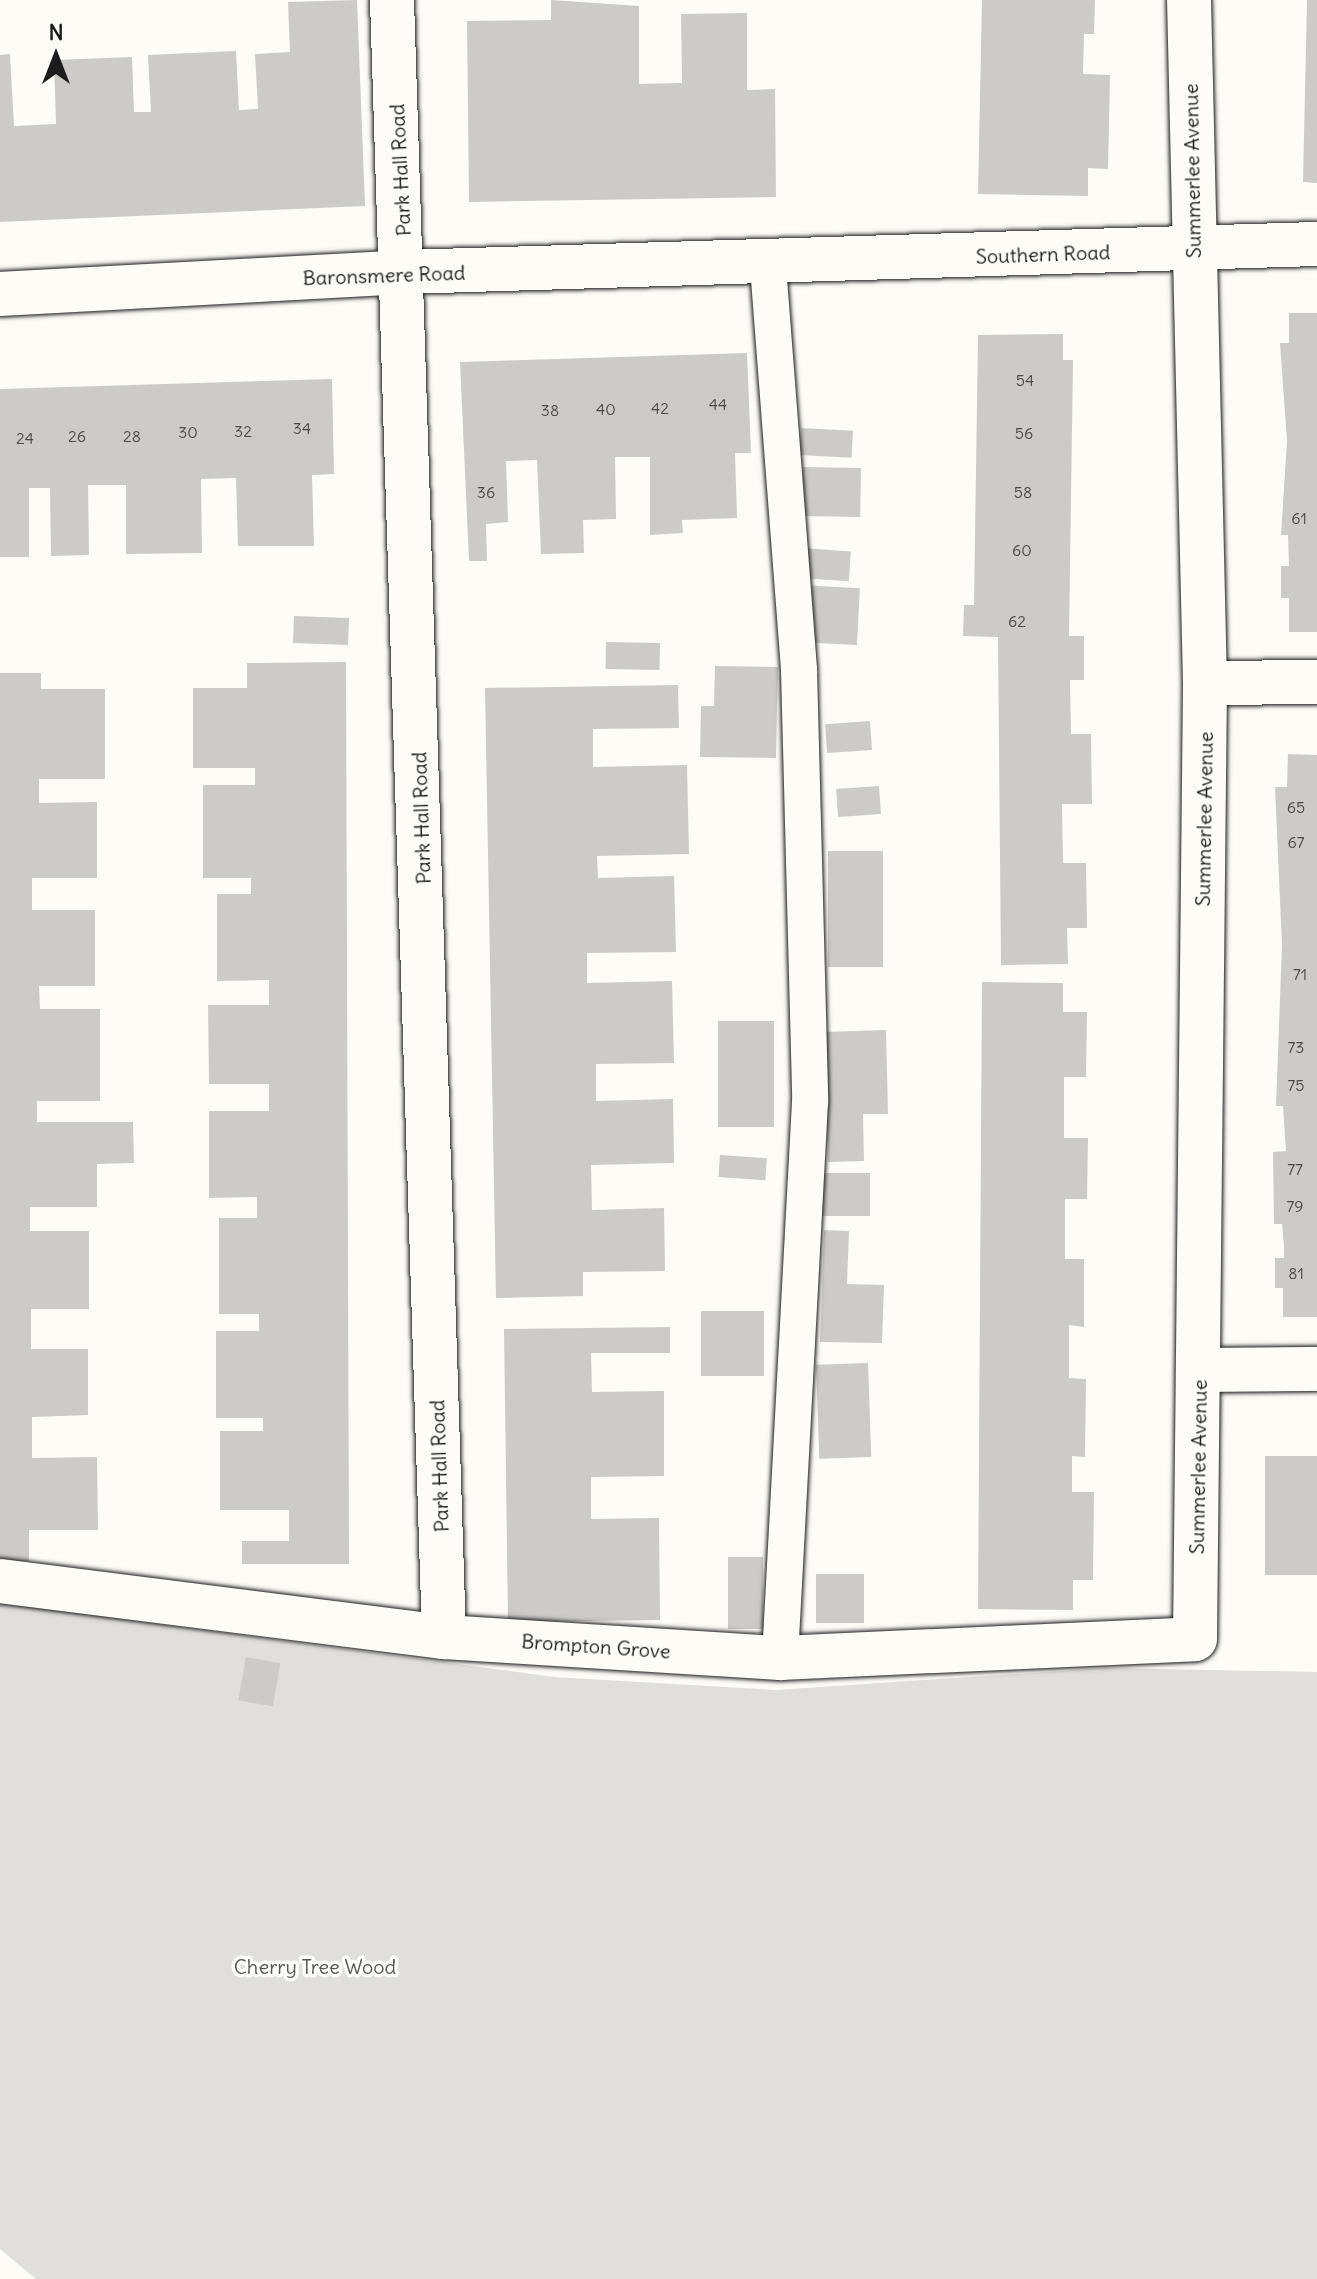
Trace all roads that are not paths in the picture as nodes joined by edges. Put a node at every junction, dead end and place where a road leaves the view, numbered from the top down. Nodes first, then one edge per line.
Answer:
1 (392, 0) edge
2 (1189, 0) edge
3 (1317, 244) edge
4 (1194, 248) junction
5 (768, 266) junction
6 (405, 272) junction
7 (0, 294) edge
8 (1317, 682) edge
9 (1205, 683) junction
10 (1317, 1369) edge
11 (1199, 1370) junction
12 (0, 1581) edge
13 (444, 1637) junction
14 (1195, 1639) joint
15 (780, 1658) junction

1 - 6 street, Park Hall Road
2 - 4 street, Summerlee Avenue
3 - 4 street, Southern Road
4 - 5 street, Southern Road
4 - 9 street, Summerlee Avenue
5 - 6 street, Baronsmere Road
5 - 15 lane
6 - 7 street, Baronsmere Road
6 - 13 street, Park Hall Road
8 - 9 street
9 - 11 street, Summerlee Avenue
10 - 11 street
11 - 14 street, Summerlee Avenue
12 - 13 street, Brompton Grove
13 - 15 street, Brompton Grove
14 - 15 street, Brompton Grove

